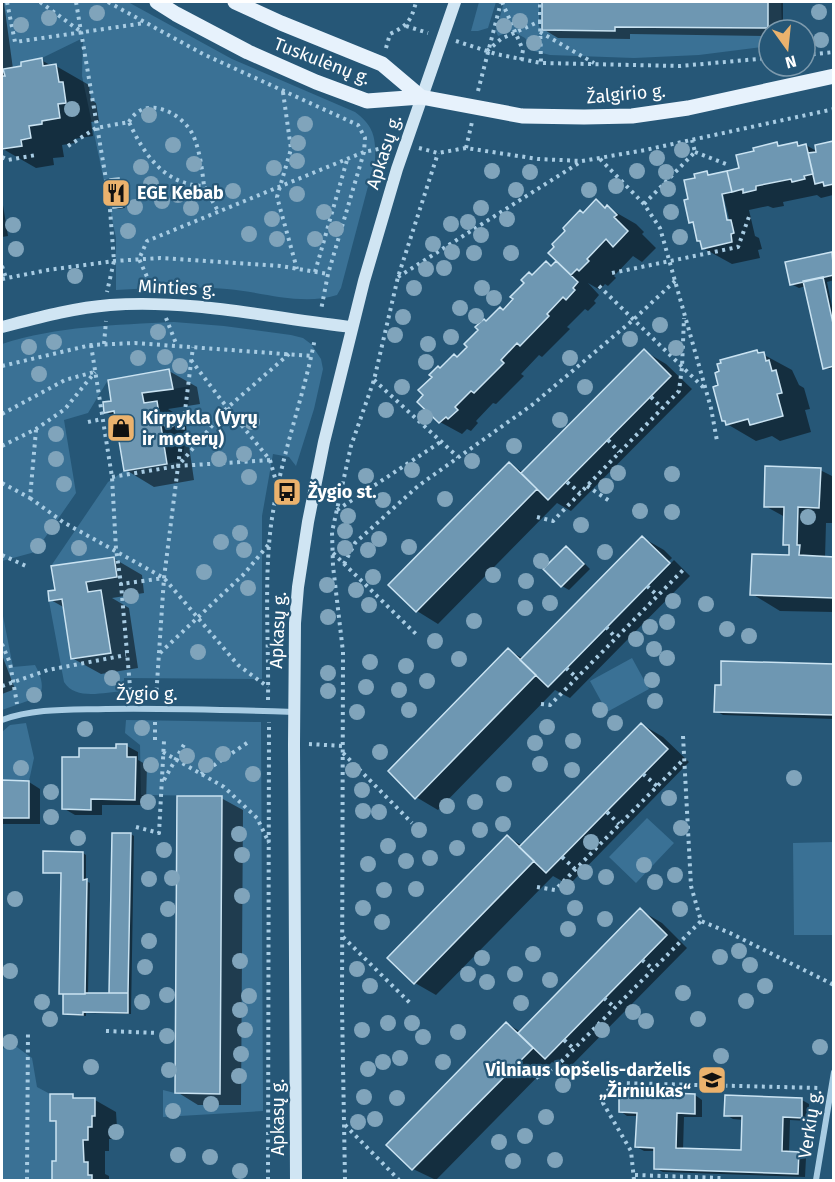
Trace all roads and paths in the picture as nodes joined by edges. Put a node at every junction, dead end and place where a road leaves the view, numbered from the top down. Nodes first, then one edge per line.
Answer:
1 (7, 2) edge
2 (40, 2) edge
3 (76, 2) edge
4 (108, 2) edge
5 (157, 2) edge
6 (235, 2) edge
7 (416, 2) edge
8 (455, 2) edge
9 (502, 2) edge
10 (539, 2) edge
11 (540, 21) junction
12 (145, 23) junction
13 (406, 26) dead end
14 (80, 32) junction
15 (517, 32) junction
16 (540, 32) junction
17 (487, 51) junction
18 (834, 52) edge
19 (817, 54) edge
20 (757, 59) edge
21 (521, 60) junction
22 (541, 63) junction
23 (595, 64) junction
24 (834, 76) edge
25 (283, 92) junction
26 (421, 97) junction
27 (834, 109) edge
28 (129, 122) junction
29 (96, 128) junction
30 (692, 140) junction
31 (68, 146) dead end
32 (364, 152) junction
33 (695, 152) junction
34 (36, 155) dead end
35 (2, 157) edge
36 (347, 159) junction
37 (600, 159) junction
38 (582, 161) junction
39 (726, 164) dead end
40 (204, 186) junction
41 (280, 186) junction
42 (644, 204) junction
43 (218, 211) junction
44 (750, 214) dead end
45 (139, 259) junction
46 (114, 261) junction
47 (669, 262) junction
48 (2, 266) edge
49 (297, 269) junction
50 (315, 272) junction
51 (612, 273) dead end
52 (398, 277) junction
53 (4, 279) edge
54 (675, 281) junction
55 (599, 286) dead end
56 (160, 304) junction
57 (107, 305) junction
58 (684, 314) junction
59 (633, 320) junction
60 (2, 327) edge
61 (352, 327) junction
62 (104, 344) junction
63 (91, 345) junction
64 (177, 346) junction
65 (193, 347) junction
66 (290, 354) junction
67 (192, 360) junction
68 (2, 366) edge
69 (682, 367) junction
70 (95, 372) junction
71 (374, 380) junction
72 (705, 388) junction
73 (651, 397) dead end
74 (228, 408) junction
75 (662, 408) junction
76 (2, 414) edge
77 (102, 419) junction
78 (88, 422) dead end
79 (36, 429) junction
80 (608, 440) dead end
81 (442, 441) junction
82 (717, 441) dead end
83 (2, 446) edge
84 (620, 452) junction
85 (458, 457) junction
86 (270, 460) junction
87 (178, 466) junction
88 (112, 477) junction
89 (567, 482) dead end
90 (2, 483) edge
91 (277, 486) junction
92 (587, 486) junction
93 (580, 493) junction
94 (30, 498) junction
95 (611, 502) dead end
96 (337, 510) junction
97 (537, 517) dead end
98 (270, 544) junction
99 (116, 549) junction
100 (333, 553) junction
101 (2, 555) edge
102 (344, 564) junction
103 (28, 567) dead end
104 (684, 569) dead end
105 (164, 578) junction
106 (121, 584) junction
107 (647, 586) dead end
108 (658, 596) junction
109 (197, 616) junction
110 (606, 627) dead end
111 (418, 636) dead end
112 (616, 638) junction
113 (2, 644) edge
114 (159, 654) junction
115 (126, 655) junction
116 (566, 668) dead end
117 (577, 678) junction
118 (14, 682) junction
119 (2, 686) edge
120 (268, 687) junction
121 (541, 704) dead end
122 (155, 708) junction
123 (133, 709) junction
124 (268, 711) junction
125 (294, 712) junction
126 (19, 714) junction
127 (2, 720) edge
128 (683, 736) dead end
129 (155, 740) dead end
130 (164, 741) dead end
131 (186, 741) dead end
132 (247, 743) dead end
133 (163, 752) junction
134 (343, 752) junction
135 (684, 758) junction
136 (175, 759) junction
137 (200, 774) junction
138 (643, 774) dead end
139 (163, 783) junction
140 (657, 786) junction
141 (607, 812) dead end
142 (412, 823) dead end
143 (619, 824) junction
144 (136, 827) dead end
145 (269, 844) junction
146 (562, 857) dead end
147 (575, 869) junction
148 (537, 888) dead end
149 (701, 921) junction
150 (342, 937) junction
151 (642, 960) dead end
152 (653, 969) junction
153 (834, 986) edge
154 (604, 998) dead end
155 (410, 1003) dead end
156 (615, 1008) junction
157 (28, 1030) dead end
158 (106, 1032) dead end
159 (158, 1033) dead end
160 (564, 1040) dead end
161 (574, 1049) junction
162 (834, 1072) edge
163 (536, 1078) dead end
164 (831, 1088) junction
165 (344, 1124) junction
166 (634, 1175) junction
167 (721, 1178) dead end
168 (27, 1180) edge
169 (268, 1180) edge
170 (296, 1180) edge
171 (345, 1180) edge
172 (399, 1180) edge
173 (634, 1180) edge
174 (816, 1180) edge

1 - 14 path
2 - 14 path
3 - 14 path
4 - 12 path
5 - 26 main road, Tuskulėnų g.
6 - 26 main road, Tuskulėnų g.
7 - 13 path
8 - 26 main road, Apkasų g.
9 - 15 path
9 - 17 path
10 - 11 path
11 - 15 path
11 - 16 path
12 - 14 path
12 - 25 path
14 - 29 path
15 - 17 path
15 - 21 path
16 - 22 path
16 - 23 path
17 - 21 path
18 - 19 path
20 - 23 path
21 - 22 path
22 - 23 path
24 - 26 main road, Žalgirio g.
25 - 32 path
25 - 41 path
26 - 61 main road, Apkasų g.
27 - 30 path
28 - 29 path
28 - 40 path
28 - 40 path
29 - 31 path
29 - 46 path
30 - 33 path
30 - 37 path
32 - 36 path
32 - 50 path
33 - 39 path
33 - 42 path
34 - 35 path
36 - 41 path
36 - 50 path
37 - 38 path
37 - 42 path
38 - 52 path
38 - 52 path
40 - 43 path
41 - 43 path
41 - 49 path
42 - 47 path
43 - 45 path
44 - 47 path
45 - 46 path
45 - 49 path
45 - 56 path
46 - 53 path
46 - 57 path
47 - 51 path
47 - 54 path
48 - 53 path
49 - 50 path
52 - 71 path
54 - 58 path
54 - 59 path
55 - 59 path
56 - 57 main road, Minties g.
56 - 61 main road, Minties g.
56 - 64 path
57 - 60 main road, Minties g.
57 - 62 path
58 - 69 path
58 - 72 path
59 - 69 path
59 - 85 path
61 - 125 main road, Apkasų g.
62 - 63 path
62 - 64 path
63 - 68 path
63 - 70 path
64 - 65 path
65 - 66 path
65 - 67 path
66 - 74 path
66 - 91 path
67 - 74 path
67 - 87 path
69 - 72 path
69 - 75 path
70 - 76 path
70 - 77 path
70 - 79 path
71 - 81 path
71 - 96 path
72 - 82 path
73 - 75 path
74 - 86 path
74 - 87 path
75 - 84 path
77 - 78 path
77 - 88 path
79 - 83 path
79 - 94 path
80 - 84 path
81 - 85 path
81 - 96 path
84 - 92 path
85 - 102 path
86 - 87 path
86 - 91 path
87 - 88 path
87 - 105 path
88 - 99 path
89 - 93 path
90 - 94 path
91 - 98 path
92 - 93 path
92 - 95 path
93 - 97 path
94 - 99 path
96 - 100 path
98 - 109 path
98 - 120 path
99 - 105 path
99 - 106 path
100 - 102 path
100 - 134 path
101 - 103 path
102 - 111 path
104 - 108 path
105 - 106 path
105 - 109 path
105 - 114 path
106 - 115 path
107 - 108 path
108 - 112 path
109 - 114 path
109 - 120 path
110 - 112 path
112 - 117 path
113 - 118 path
114 - 122 path
115 - 118 path
115 - 123 path
116 - 117 path
117 - 121 path
118 - 119 path
118 - 126 path
120 - 124 path
122 - 123 street, Žygio g.
122 - 124 street, Žygio g.
122 - 129 path
123 - 126 street, Žygio g.
124 - 125 street, Žygio g.
124 - 145 path
125 - 170 main road, Apkasų g.
126 - 127 street, Žygio g.
128 - 135 path
130 - 133 path
131 - 136 path
132 - 137 path
133 - 136 path
133 - 139 path
134 - 142 path
134 - 150 path
135 - 140 path
135 - 149 path
136 - 137 path
136 - 139 path
137 - 145 path
138 - 140 path
139 - 144 path
140 - 143 path
141 - 143 path
143 - 147 path
145 - 169 path
146 - 147 path
147 - 148 path
149 - 152 path
149 - 153 path
150 - 155 path
150 - 165 path
151 - 152 path
152 - 156 path
154 - 156 path
156 - 161 path
157 - 168 path
158 - 159 path
160 - 161 path
161 - 163 path
162 - 164 street, Verkių g.
164 - 166 path
164 - 174 street, Verkių g.
165 - 171 path
165 - 172 path
166 - 167 path
166 - 173 path

